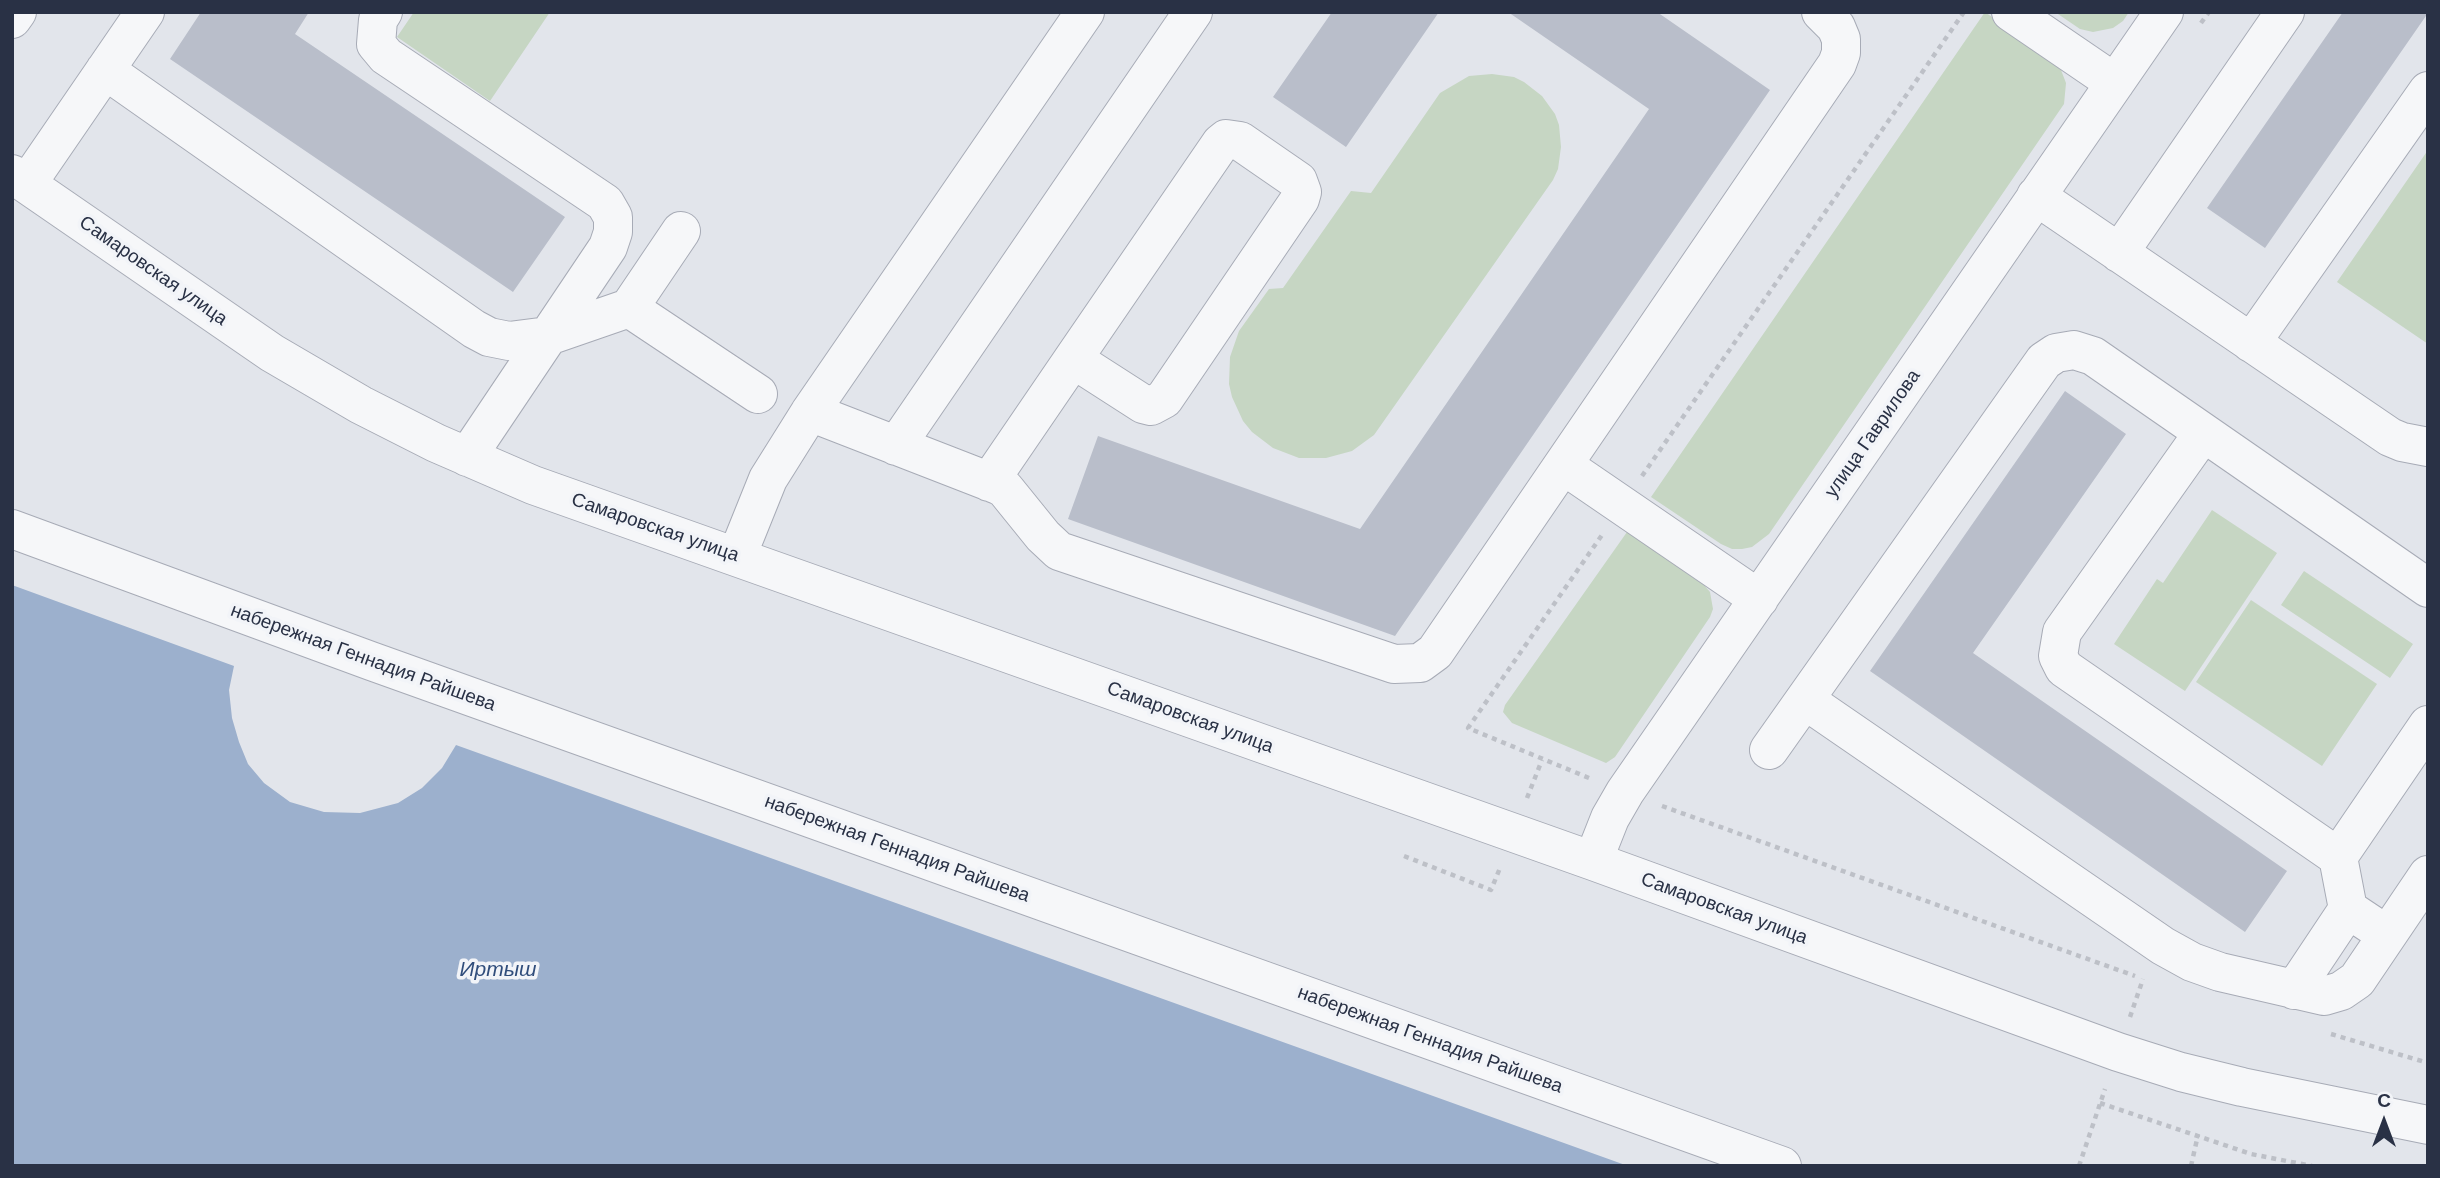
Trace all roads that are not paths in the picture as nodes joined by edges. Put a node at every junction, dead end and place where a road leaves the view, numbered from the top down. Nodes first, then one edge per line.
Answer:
1 (17, 12) edge
2 (145, 12) edge
3 (383, 12) edge
4 (1085, 12) edge
5 (1193, 12) edge
6 (1821, 12) edge
7 (2011, 12) edge
8 (2164, 12) edge
9 (2285, 12) edge
10 (12, 19) edge
11 (105, 71) junction
12 (2115, 83) junction
13 (2428, 91) edge
14 (20, 179) edge
15 (2036, 196) junction
16 (681, 231) dead end
17 (2119, 253) junction
18 (629, 308) junction
19 (548, 336) junction
20 (2251, 342) junction
21 (1073, 359) junction
22 (758, 394) dead end
23 (810, 412) junction
24 (2203, 433) junction
25 (896, 446) junction
26 (2428, 447) edge
27 (467, 457) junction
28 (1563, 465) junction
29 (989, 482) junction
30 (12, 529) edge
31 (737, 556) junction
32 (2428, 589) edge
33 (1759, 599) junction
34 (1805, 700) junction
35 (2428, 725) edge
36 (1769, 750) dead end
37 (2338, 857) junction
38 (1593, 861) junction
39 (2428, 875) edge
40 (2347, 909) junction
41 (2387, 935) junction
42 (2294, 990) junction
43 (2428, 1125) edge
44 (1782, 1166) edge

1 - 10 street
2 - 11 street
3 - 19 street
4 - 23 street
5 - 25 street
6 - 28 street
7 - 12 street
8 - 12 street, улица Гаврилова
9 - 17 street
11 - 14 street
11 - 19 street
12 - 15 street, улица Гаврилова
13 - 20 street
14 - 27 street, Самаровская улица
15 - 17 street
15 - 33 street, улица Гаврилова
16 - 18 street
17 - 20 street
18 - 19 street
18 - 22 street
19 - 27 street
20 - 26 street
21 - 21 street
21 - 29 street
23 - 25 street
23 - 31 street
24 - 32 street
24 - 34 street
24 - 37 street
25 - 29 street
27 - 31 street, Самаровская улица
28 - 29 street
28 - 33 street
30 - 44 street, набережная Геннадия Райшева
31 - 38 street, Самаровская улица
33 - 38 street, улица Гаврилова
34 - 36 street
34 - 42 street
35 - 37 street
37 - 40 street
38 - 43 street, Самаровская улица
39 - 41 street
40 - 41 street
40 - 42 street
41 - 42 street

